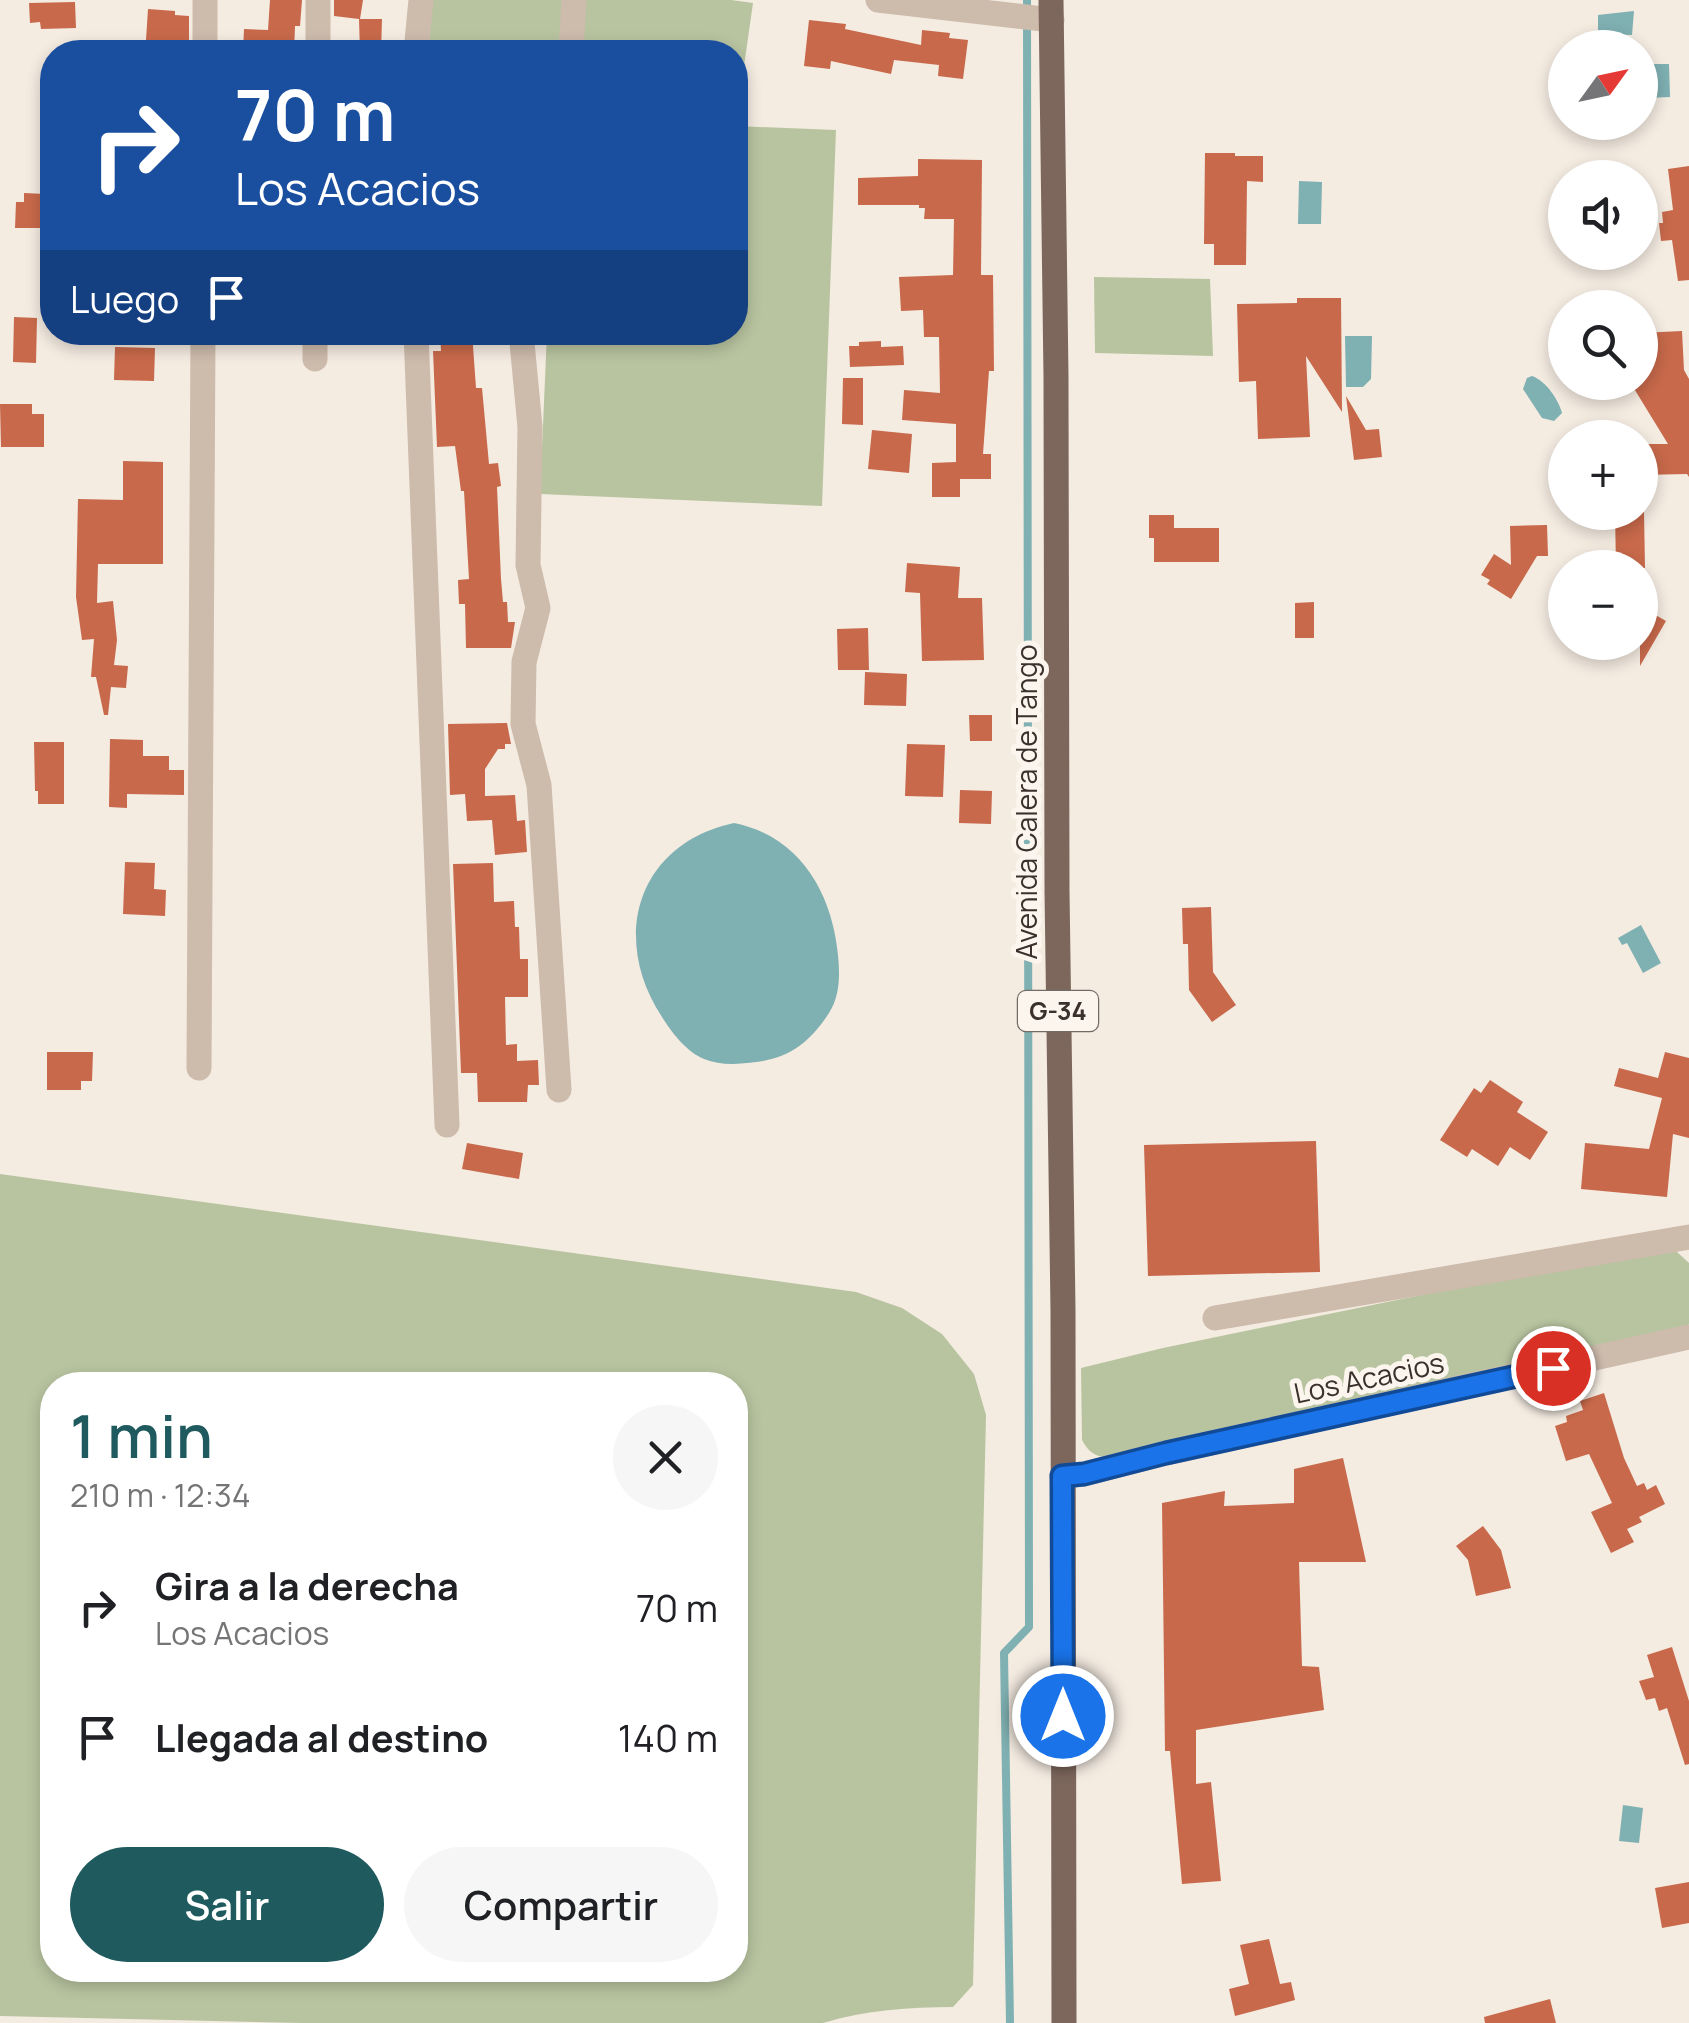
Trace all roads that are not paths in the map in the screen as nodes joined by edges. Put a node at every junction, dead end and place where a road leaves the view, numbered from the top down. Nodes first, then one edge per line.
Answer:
1 (206, 0) edge
2 (318, 0) edge
3 (421, 0) edge
4 (574, 0) edge
5 (878, 0) edge
6 (1037, 14) edge
7 (205, 40) edge
8 (318, 40) edge
9 (417, 40) edge
10 (572, 40) edge
11 (204, 345) edge
12 (315, 345) edge
13 (417, 345) edge
14 (522, 345) edge
15 (314, 360) dead end
16 (199, 1068) dead end
17 (559, 1090) dead end
18 (447, 1125) dead end
19 (1689, 1238) edge
20 (1214, 1318) dead end
21 (1689, 1337) edge
22 (1062, 1476) junction
23 (1064, 2023) edge

1 - 7 street
2 - 8 street
3 - 9 street
4 - 10 street
5 - 6 street
6 - 22 main road, Avenida Calera de Tango / G-34
11 - 16 street
12 - 15 street
13 - 18 street
14 - 17 street
19 - 20 street
21 - 22 street, Los Acacios
22 - 23 main road, Avenida Calera de Tango / G-34

